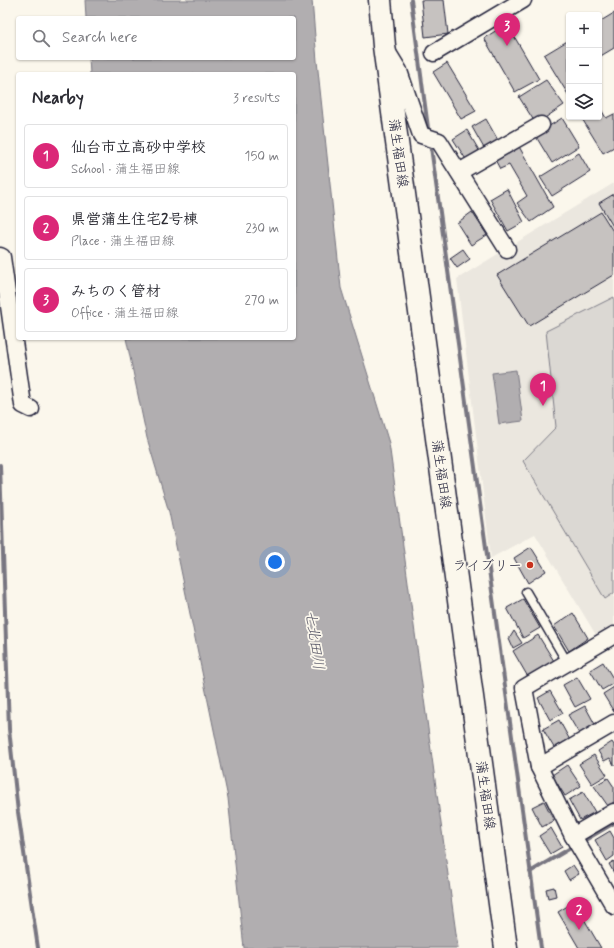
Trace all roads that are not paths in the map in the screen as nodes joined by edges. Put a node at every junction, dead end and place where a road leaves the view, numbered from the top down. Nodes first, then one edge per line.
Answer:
1 (380, 0) edge
2 (513, 2) edge
3 (384, 46) junction
4 (434, 53) dead end
5 (541, 125) dead end
6 (459, 172) junction
7 (507, 249) dead end
8 (0, 256) edge
9 (31, 409) dead end
10 (526, 592) dead end
11 (614, 636) edge
12 (567, 662) junction
13 (614, 723) edge
14 (539, 767) junction
15 (614, 812) edge
16 (577, 841) junction
17 (614, 906) edge
18 (506, 948) edge

1 - 3 main road, 蒲生福田線
2 - 4 street
3 - 6 street
3 - 18 main road, 蒲生福田線
5 - 6 street
6 - 7 street
8 - 9 street
10 - 12 lane
11 - 12 street
12 - 14 street
13 - 14 street
14 - 16 street
15 - 16 street
16 - 17 street

